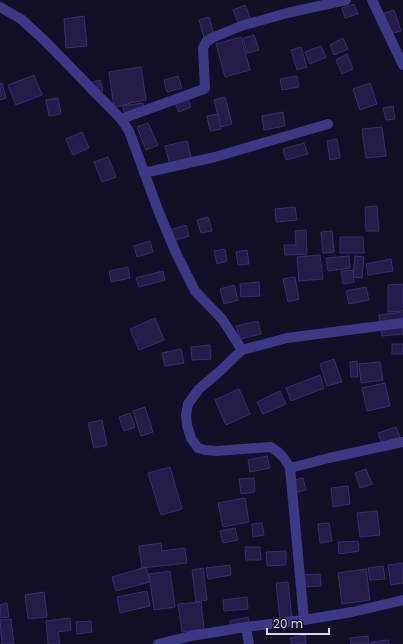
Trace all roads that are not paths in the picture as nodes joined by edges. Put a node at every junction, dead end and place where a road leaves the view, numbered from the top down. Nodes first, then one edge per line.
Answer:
1 (346, 0) edge
2 (372, 0) edge
3 (0, 7) edge
4 (403, 65) edge
5 (121, 119) junction
6 (328, 124) dead end
7 (144, 173) junction
8 (403, 322) edge
9 (242, 350) junction
10 (403, 442) edge
11 (290, 468) junction
12 (403, 600) edge
13 (304, 620) junction
14 (246, 627) junction
15 (191, 640) edge
16 (158, 644) edge
17 (249, 644) edge

1 - 5 street
2 - 4 street
3 - 5 street
5 - 7 street
6 - 7 street
7 - 9 street
8 - 9 street
9 - 11 street
10 - 11 street
11 - 13 street
12 - 13 street
13 - 14 street
14 - 15 street
14 - 17 street
15 - 16 street

